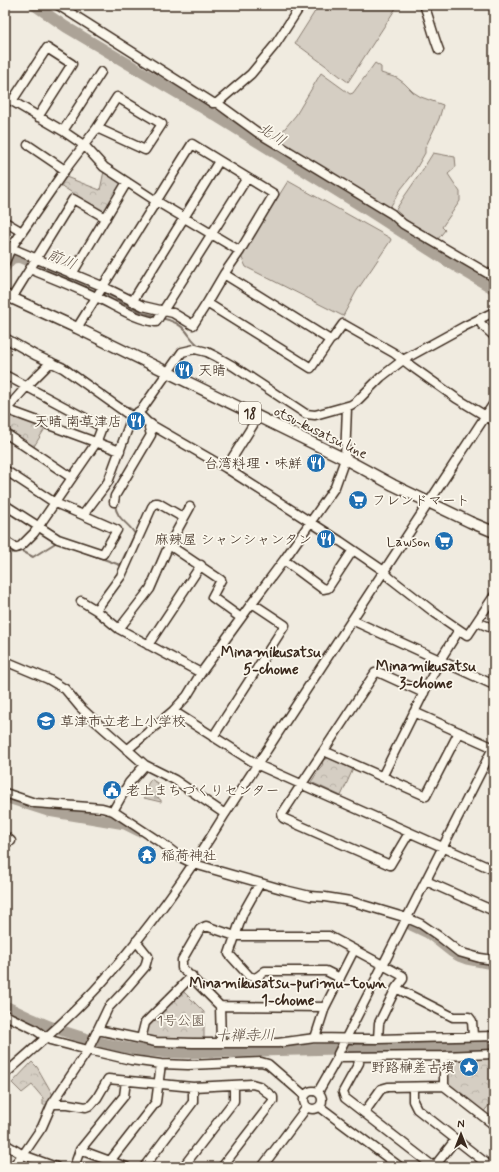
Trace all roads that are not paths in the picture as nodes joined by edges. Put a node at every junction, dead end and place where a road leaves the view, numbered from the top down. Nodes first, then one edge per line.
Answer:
1 (58, 5) edge
2 (301, 5) edge
3 (424, 5) edge
4 (440, 50) dead end
5 (101, 72) dead end
6 (9, 99) edge
7 (217, 103) junction
8 (38, 117) junction
9 (97, 128) junction
10 (63, 131) junction
11 (28, 145) dead end
12 (85, 146) junction
13 (219, 161) junction
14 (65, 170) junction
15 (247, 178) junction
16 (128, 182) junction
17 (156, 201) junction
18 (184, 217) junction
19 (106, 218) junction
20 (5, 222) edge
21 (22, 232) junction
22 (212, 234) junction
23 (11, 248) junction
24 (240, 251) junction
25 (5, 262) edge
26 (33, 264) junction
27 (72, 274) junction
28 (224, 274) junction
29 (494, 277) edge
30 (102, 286) junction
31 (9, 297) edge
32 (96, 297) junction
33 (132, 302) junction
34 (207, 303) junction
35 (164, 311) junction
36 (494, 312) edge
37 (479, 320) junction
38 (77, 328) junction
39 (494, 336) edge
40 (5, 338) edge
41 (330, 340) junction
42 (403, 360) junction
43 (51, 362) junction
44 (167, 371) junction
45 (5, 375) edge
46 (26, 387) junction
47 (494, 403) edge
48 (347, 407) junction
49 (5, 410) edge
50 (135, 414) junction
51 (486, 416) junction
52 (258, 417) junction
53 (494, 421) edge
54 (151, 424) junction
55 (5, 434) edge
56 (96, 442) junction
57 (120, 451) junction
58 (345, 459) junction
59 (226, 468) junction
60 (5, 470) edge
61 (72, 478) junction
62 (114, 502) dead end
63 (55, 503) junction
64 (429, 503) junction
65 (5, 505) edge
66 (190, 508) dead end
67 (83, 515) junction
68 (184, 518) junction
69 (310, 522) junction
70 (38, 527) junction
71 (494, 532) edge
72 (5, 541) edge
73 (169, 545) junction
74 (353, 550) junction
75 (284, 560) junction
76 (201, 565) junction
77 (384, 571) junction
78 (494, 596) edge
79 (82, 601) dead end
80 (252, 603) junction
81 (96, 610) junction
82 (242, 618) junction
83 (352, 620) junction
84 (477, 622) junction
85 (494, 629) edge
86 (119, 630) junction
87 (459, 630) junction
88 (148, 645) junction
89 (440, 660) junction
90 (5, 661) edge
91 (201, 673) junction
92 (494, 685) edge
93 (424, 693) junction
94 (173, 711) junction
95 (414, 712) junction
96 (459, 732) junction
97 (213, 736) junction
98 (494, 747) edge
99 (127, 750) junction
100 (324, 751) junction
101 (145, 765) junction
102 (258, 765) junction
103 (382, 777) junction
104 (301, 784) junction
105 (5, 793) edge
106 (114, 811) junction
107 (225, 814) junction
108 (409, 833) junction
109 (443, 848) junction
110 (194, 864) junction
111 (493, 868) edge
112 (426, 881) junction
113 (260, 883) junction
114 (494, 911) edge
115 (407, 918) junction
116 (235, 936) junction
117 (136, 941) junction
118 (354, 950) junction
119 (494, 960) edge
120 (384, 965) junction
121 (192, 976) junction
122 (340, 978) junction
123 (396, 988) junction
124 (220, 1006) junction
125 (325, 1007) junction
126 (5, 1015) edge
127 (97, 1032) junction
128 (473, 1036) junction
129 (494, 1036) edge
130 (46, 1037) junction
131 (315, 1038) junction
132 (141, 1039) junction
133 (378, 1039) junction
134 (345, 1041) junction
135 (221, 1042) junction
136 (89, 1048) junction
137 (494, 1054) edge
138 (338, 1056) junction
139 (444, 1056) junction
140 (358, 1057) junction
141 (160, 1064) junction
142 (5, 1074) edge
143 (126, 1081) junction
144 (158, 1085) junction
145 (234, 1085) junction
146 (444, 1086) junction
147 (193, 1087) junction
148 (413, 1087) junction
149 (318, 1092) junction
150 (305, 1096) junction
151 (52, 1104) junction
152 (307, 1107) junction
153 (320, 1107) junction
154 (364, 1113) junction
155 (494, 1125) edge
156 (456, 1139) junction
157 (5, 1144) edge
158 (80, 1150) junction
159 (22, 1154) junction
160 (110, 1161) junction
161 (395, 1166) edge
162 (12, 1167) edge
163 (56, 1167) edge
164 (74, 1167) edge
165 (126, 1167) edge
166 (144, 1167) edge
167 (183, 1167) edge
168 (222, 1167) edge
169 (262, 1167) edge
170 (434, 1167) edge
171 (491, 1167) edge

1 - 7 street
2 - 7 street
3 - 4 street
5 - 10 street
6 - 8 street
6 - 8 street
7 - 29 street
8 - 10 street
9 - 9 street
9 - 12 street
10 - 12 street
11 - 14 street
12 - 14 street
12 - 16 street
13 - 15 street
13 - 17 street
13 - 18 street
14 - 21 street
15 - 22 street
15 - 24 street
16 - 17 street
16 - 19 street
17 - 18 street
17 - 30 street
18 - 22 street
18 - 33 street
19 - 26 street
19 - 27 street
20 - 21 street
21 - 23 street
22 - 24 street
22 - 35 street
23 - 25 street
23 - 26 street
24 - 28 street
26 - 27 street
26 - 31 street
26 - 32 street
27 - 30 street
28 - 34 street
28 - 41 street
30 - 32 street
30 - 33 street
31 - 38 main road, otsu-kusatsu line / 18
32 - 35 street
32 - 38 street
33 - 35 street
34 - 35 street
34 - 41 street
36 - 37 street
37 - 39 street
37 - 42 street
38 - 44 main road, otsu-kusatsu line / 18
40 - 43 street
41 - 42 street
42 - 48 street
42 - 51 street
43 - 46 street
43 - 50 street
44 - 48 street
44 - 50 street
44 - 52 main road, otsu-kusatsu line / 18
45 - 46 street
46 - 49 street
46 - 56 street
47 - 51 street
48 - 58 street
49 - 56 street
50 - 54 street
50 - 57 street
51 - 53 street
51 - 64 street
52 - 58 main road, otsu-kusatsu line / 18
52 - 59 street
54 - 59 street
54 - 62 street
55 - 61 street
56 - 57 street
56 - 61 street
57 - 67 street
58 - 64 main road, otsu-kusatsu line / 18
58 - 69 street
59 - 69 street
60 - 63 street
61 - 63 street
63 - 67 street
63 - 70 street
64 - 71 main road, otsu-kusatsu line / 18
64 - 77 street
65 - 70 street
66 - 68 street
67 - 70 street
68 - 73 street
68 - 81 street
69 - 74 street
69 - 75 street
70 - 72 street
73 - 76 street
73 - 86 street
74 - 75 street
74 - 77 street
75 - 80 street
76 - 82 street
76 - 88 street
77 - 83 street
77 - 87 street
78 - 84 street
79 - 81 street
80 - 82 street
80 - 97 street
81 - 86 street
82 - 91 street
83 - 89 street
83 - 102 street
84 - 85 street
84 - 87 street
86 - 88 street
87 - 89 street
88 - 91 street
89 - 92 street
89 - 93 street
90 - 99 street
91 - 94 street
93 - 95 street
93 - 100 street
94 - 97 street
94 - 99 street
95 - 96 street
95 - 103 street
96 - 98 street
96 - 103 street
97 - 102 street
98 - 109 street
99 - 101 street
100 - 103 street
100 - 104 street
101 - 106 street
101 - 107 street
102 - 104 street
102 - 107 street
104 - 108 street
104 - 108 street
105 - 106 street
106 - 110 street
107 - 110 street
108 - 109 street
109 - 111 street
109 - 112 street
110 - 113 street
110 - 117 street
112 - 114 street
112 - 115 street
113 - 115 street
113 - 116 street
115 - 119 street
115 - 120 street
116 - 118 street
116 - 121 street
116 - 122 street
117 - 127 street
117 - 130 street
118 - 120 street
118 - 122 street
120 - 123 street
120 - 134 street
121 - 124 street
121 - 132 street
122 - 125 street
123 - 128 street
123 - 133 street
124 - 125 street
124 - 135 street
125 - 131 street
126 - 130 street
127 - 132 street
127 - 136 street
128 - 129 street
128 - 133 street
130 - 136 street
130 - 142 street
131 - 134 street
131 - 135 street
132 - 135 street
133 - 134 street
134 - 138 street
136 - 141 street
136 - 151 street
137 - 139 street
138 - 140 street
138 - 149 street
139 - 140 street
139 - 146 street
140 - 154 street
141 - 144 street
141 - 150 street
143 - 144 street
143 - 151 street
143 - 158 street
144 - 147 street
144 - 160 street
145 - 147 street
145 - 167 street
145 - 168 street
146 - 148 street
146 - 155 street
147 - 166 street
148 - 154 street
148 - 156 street
149 - 150 street
149 - 153 street
150 - 152 street
151 - 159 street
152 - 153 street
152 - 169 street
153 - 161 street
154 - 170 street
156 - 170 street
156 - 171 street
157 - 159 street
158 - 160 street
158 - 164 street
159 - 162 street
159 - 163 street
160 - 165 street

